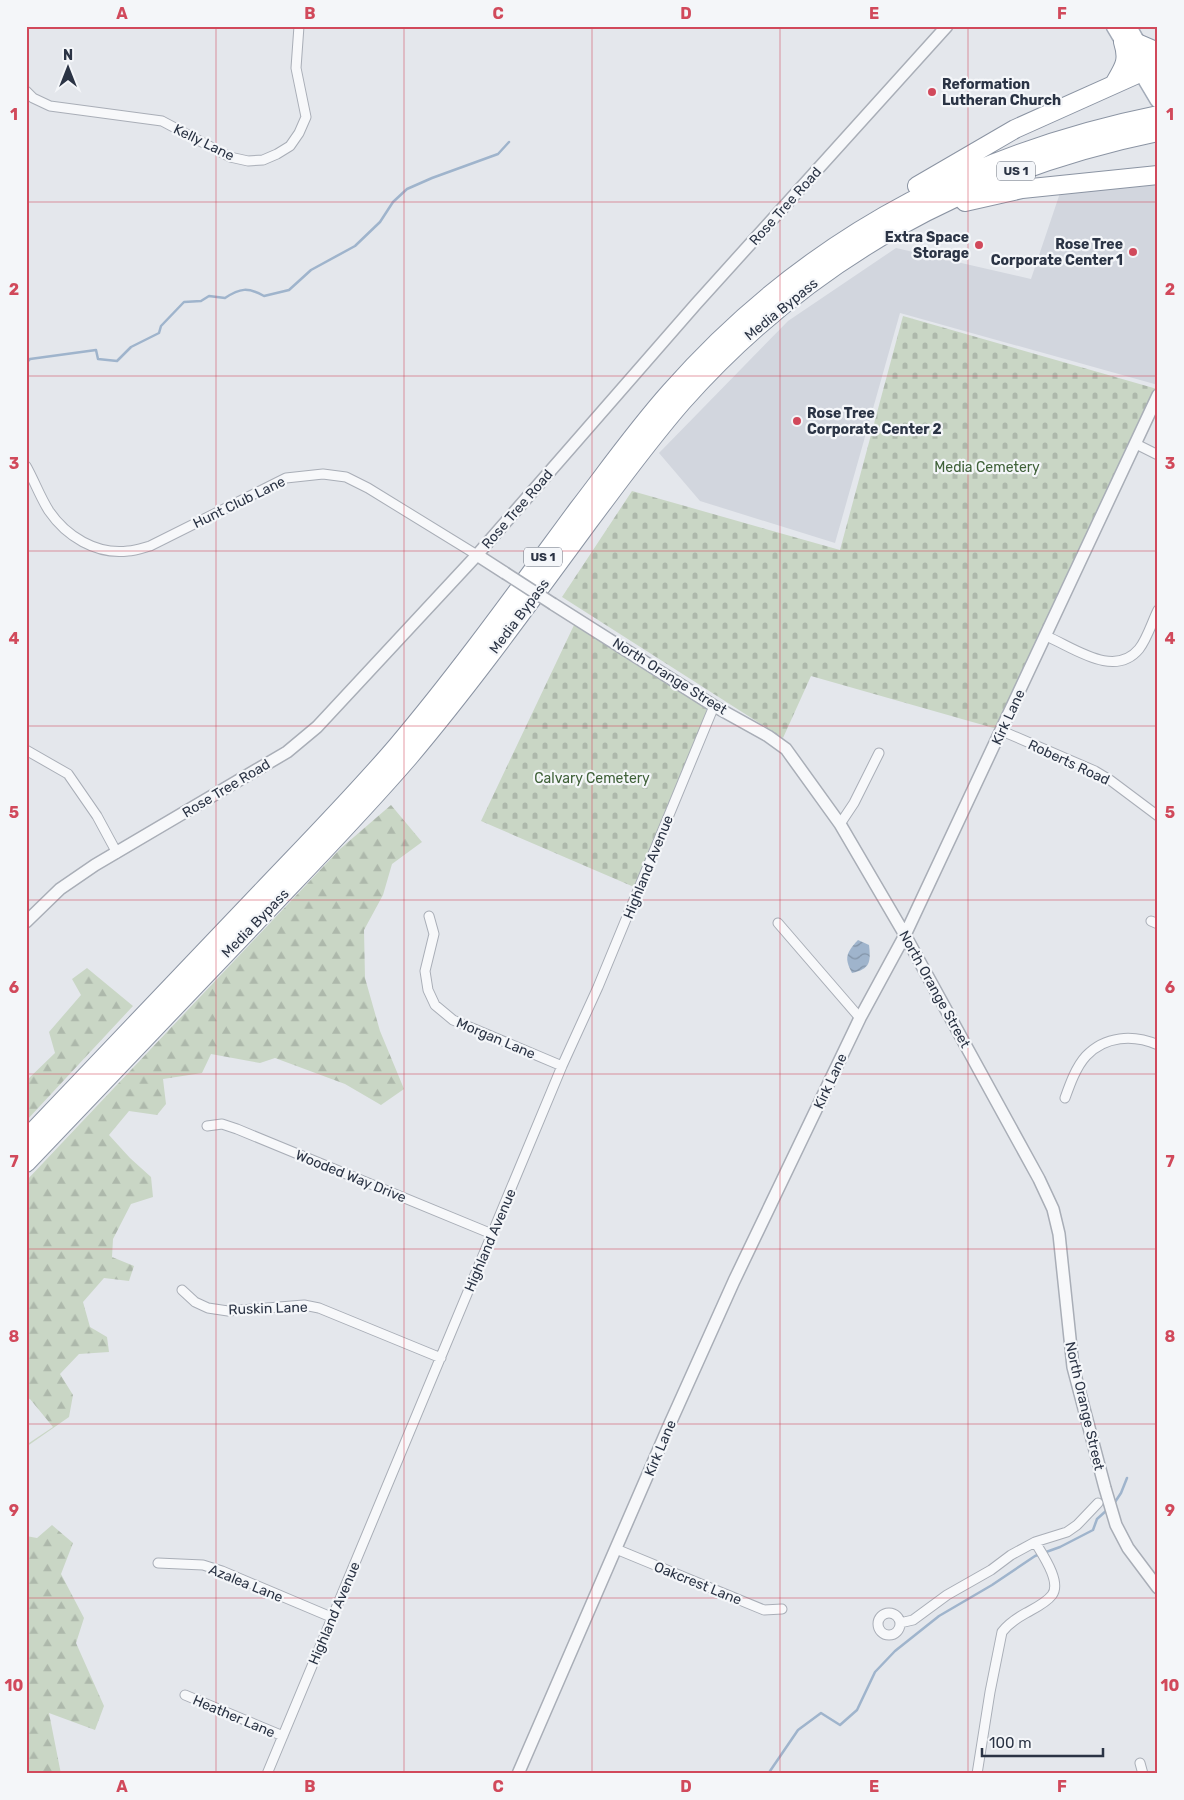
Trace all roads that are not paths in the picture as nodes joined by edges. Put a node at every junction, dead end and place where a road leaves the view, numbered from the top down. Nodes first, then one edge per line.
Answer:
1 (299, 26) edge
2 (947, 26) edge
3 (1114, 26) edge
4 (1129, 37) edge
5 (1153, 68) edge
6 (1114, 84) junction
7 (26, 91) edge
8 (1157, 98) edge
9 (1158, 115) edge
10 (1158, 132) edge
11 (1158, 175) edge
12 (883, 235) junction
13 (824, 254) junction
14 (1158, 395) edge
15 (1136, 444) junction
16 (1158, 455) edge
17 (26, 466) edge
18 (477, 555) junction
19 (1158, 610) edge
20 (1046, 636) junction
21 (714, 706) junction
22 (1002, 731) junction
23 (26, 750) edge
24 (879, 753) dead end
25 (1158, 803) edge
26 (1155, 814) edge
27 (840, 824) junction
28 (118, 852) junction
29 (429, 916) dead end
30 (26, 922) edge
31 (778, 924) dead end
32 (905, 935) junction
33 (860, 1018) junction
34 (1158, 1045) edge
35 (562, 1066) junction
36 (1065, 1098) dead end
37 (207, 1126) dead end
38 (26, 1139) edge
39 (26, 1162) edge
40 (492, 1234) junction
41 (182, 1290) dead end
42 (441, 1358) junction
43 (1098, 1503) dead end
44 (1037, 1546) junction
45 (616, 1549) junction
46 (158, 1564) dead end
47 (1158, 1588) edge
48 (782, 1609) dead end
49 (331, 1618) junction
50 (900, 1623) dead end
51 (185, 1695) dead end
52 (283, 1736) junction
53 (1140, 1763) dead end
54 (267, 1774) edge
55 (518, 1774) edge
56 (976, 1774) edge
57 (1143, 1774) edge

1 - 7 street, Kelly Lane
2 - 18 street, Rose Tree Road
3 - 4 main road
4 - 5 highway
4 - 5 main road
4 - 6 highway
5 - 6 highway
5 - 8 main road
6 - 13 highway
9 - 13 highway, Media Bypass / US 1
10 - 12 highway, Media Bypass / US 1
11 - 12 highway
12 - 39 highway, Media Bypass / US 1
13 - 38 highway, Media Bypass / US 1
14 - 15 street, Kirk Lane
15 - 16 street
15 - 20 street, Kirk Lane
17 - 18 street, Hunt Club Lane
18 - 21 street, North Orange Street, bridge
18 - 28 street, Rose Tree Road
19 - 20 street
20 - 22 street, Kirk Lane
21 - 27 street, North Orange Street
21 - 35 street, Highland Avenue
22 - 26 street, Roberts Road
22 - 32 street, Kirk Lane
23 - 28 street
24 - 27 street
25 - 26 street
27 - 32 street, North Orange Street
28 - 30 street, Rose Tree Road
29 - 35 street, Morgan Lane
31 - 33 street
32 - 33 street, Kirk Lane
32 - 47 street, North Orange Street
33 - 45 street, Kirk Lane
34 - 36 street
35 - 40 street, Highland Avenue
37 - 40 street, Wooded Way Drive
40 - 42 street, Highland Avenue
41 - 42 street, Ruskin Lane
42 - 49 street, Highland Avenue
43 - 44 street
44 - 50 street
44 - 56 street
45 - 48 street, Oakcrest Lane
45 - 55 street, Kirk Lane
46 - 49 street, Azalea Lane
49 - 52 street, Highland Avenue
51 - 52 street, Heather Lane
52 - 54 street, Highland Avenue
53 - 57 street

